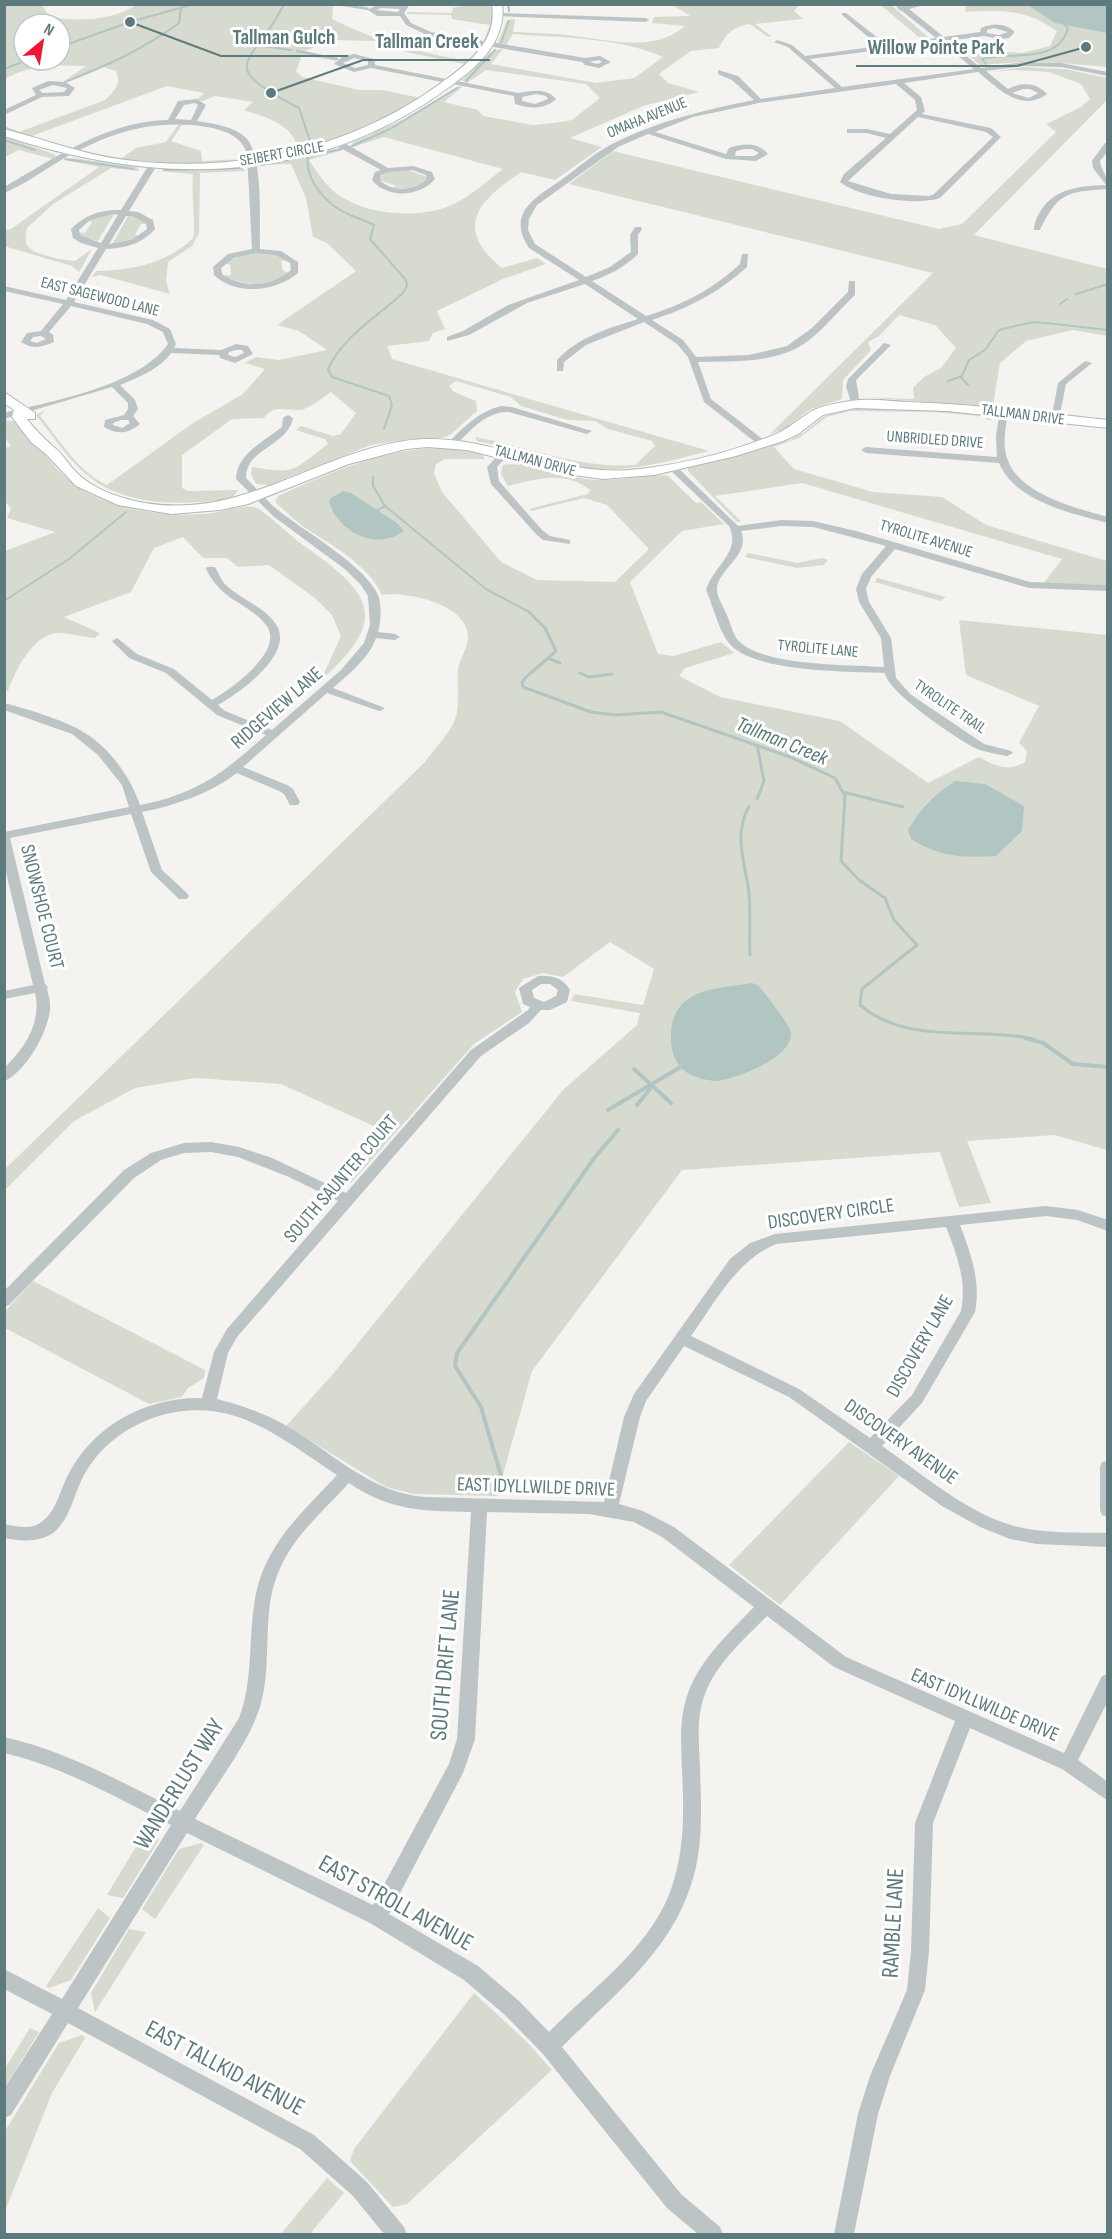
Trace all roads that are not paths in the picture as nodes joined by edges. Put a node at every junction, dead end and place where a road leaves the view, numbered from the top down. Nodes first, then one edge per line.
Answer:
1 (924, 4) edge
2 (899, 7) edge
3 (404, 9) edge
4 (499, 10) edge
5 (844, 14) dead end
6 (599, 18) junction
7 (984, 34) dead end
8 (940, 39) junction
9 (777, 42) dead end
10 (489, 44) junction
11 (885, 47) junction
12 (804, 58) junction
13 (585, 60) dead end
14 (371, 66) dead end
15 (978, 70) junction
16 (721, 72) dead end
17 (1107, 74) edge
18 (897, 81) junction
19 (451, 82) junction
20 (840, 89) junction
21 (1010, 92) dead end
22 (518, 95) dead end
23 (41, 96) dead end
24 (759, 101) junction
25 (4, 113) edge
26 (917, 116) junction
27 (170, 122) junction
28 (193, 123) junction
29 (646, 131) junction
30 (850, 131) dead end
31 (4, 132) edge
32 (892, 137) junction
33 (338, 143) junction
34 (1107, 145) edge
35 (69, 153) junction
36 (731, 156) dead end
37 (251, 161) junction
38 (153, 165) junction
39 (387, 170) junction
40 (1107, 185) edge
41 (4, 190) edge
42 (123, 212) junction
43 (1037, 228) dead end
44 (638, 229) dead end
45 (103, 245) junction
46 (256, 251) junction
47 (745, 256) dead end
48 (583, 280) junction
49 (852, 283) dead end
50 (4, 288) edge
51 (701, 298) junction
52 (713, 303) dead end
53 (69, 304) junction
54 (646, 319) junction
55 (44, 333) dead end
56 (450, 339) dead end
57 (887, 345) dead end
58 (170, 350) junction
59 (223, 352) dead end
60 (693, 360) junction
61 (1088, 363) dead end
62 (560, 369) dead end
63 (114, 384) junction
64 (4, 396) edge
65 (855, 404) junction
66 (20, 411) junction
67 (1003, 412) junction
68 (4, 416) edge
69 (127, 417) dead end
70 (288, 418) dead end
71 (1054, 419) junction
72 (1107, 424) edge
73 (587, 431) dead end
74 (762, 443) junction
75 (452, 444) junction
76 (866, 450) dead end
77 (505, 453) junction
78 (1002, 460) junction
79 (672, 467) junction
80 (257, 497) junction
81 (1107, 520) edge
82 (735, 529) junction
83 (566, 542) dead end
84 (893, 545) junction
85 (211, 569) dead end
86 (1107, 588) edge
87 (373, 635) junction
88 (395, 637) dead end
89 (117, 641) dead end
90 (888, 670) junction
91 (326, 689) junction
92 (211, 705) junction
93 (4, 706) edge
94 (380, 708) dead end
95 (273, 734) junction
96 (1007, 753) dead end
97 (235, 768) junction
98 (294, 802) dead end
99 (136, 809) junction
100 (4, 836) edge
101 (183, 896) dead end
102 (42, 987) junction
103 (4, 995) edge
104 (538, 1006) dead end
105 (4, 1076) edge
106 (348, 1200) junction
107 (951, 1220) junction
108 (1107, 1226) edge
109 (4, 1301) edge
110 (682, 1338) junction
111 (208, 1403) junction
112 (872, 1446) junction
113 (1107, 1467) edge
114 (348, 1474) junction
115 (479, 1505) junction
116 (610, 1508) junction
117 (1107, 1510) edge
118 (4, 1532) edge
119 (1107, 1540) edge
120 (765, 1607) junction
121 (1107, 1682) edge
122 (965, 1719) junction
123 (4, 1745) edge
124 (1068, 1763) junction
125 (1107, 1793) edge
126 (184, 1823) junction
127 (377, 1917) junction
128 (4, 1978) edge
129 (66, 2012) junction
130 (549, 2046) junction
131 (4, 2108) edge
132 (397, 2235) edge
133 (713, 2235) edge
134 (844, 2235) edge

1 - 2 street
2 - 8 street
3 - 10 street
4 - 6 street
4 - 10 street, SEIBERT CIRCLE
5 - 11 street
6 - 6 street
7 - 8 street
8 - 11 street
8 - 15 street
9 - 12 street
10 - 13 street
10 - 19 street, SEIBERT CIRCLE
11 - 12 street
12 - 20 street
14 - 19 street
15 - 17 street, OMAHA AVENUE
15 - 18 street, OMAHA AVENUE
15 - 21 street
16 - 24 street
18 - 20 street, OMAHA AVENUE
18 - 26 street
19 - 22 street
19 - 33 street, SEIBERT CIRCLE
20 - 24 street, OMAHA AVENUE
23 - 25 street
24 - 29 street, OMAHA AVENUE
26 - 32 street
26 - 32 street
27 - 28 street
27 - 28 street
27 - 35 street
28 - 37 street
29 - 36 street
29 - 48 street, OMAHA AVENUE
30 - 32 street
31 - 35 street, SEIBERT CIRCLE
33 - 37 street, SEIBERT CIRCLE
33 - 39 street
34 - 40 street
35 - 38 street, SEIBERT CIRCLE
35 - 41 street
37 - 38 street, SEIBERT CIRCLE
37 - 46 street
38 - 42 street
39 - 39 street
40 - 43 street
42 - 45 street
42 - 45 street
42 - 45 street
44 - 48 street
45 - 53 street
46 - 46 street
47 - 51 street
48 - 54 street, OMAHA AVENUE
48 - 56 street
49 - 60 street
50 - 53 street, EAST SAGEWOOD LANE
51 - 52 street
51 - 54 street
53 - 55 street
53 - 58 street, EAST SAGEWOOD LANE
54 - 60 street, OMAHA AVENUE
54 - 62 street
57 - 65 street
58 - 59 street
58 - 63 street
60 - 74 street, OMAHA AVENUE
61 - 71 street
63 - 66 street
63 - 69 street
64 - 66 street, TALLMAN DRIVE
65 - 67 street, TALLMAN DRIVE
65 - 74 street, TALLMAN DRIVE
66 - 68 street
66 - 80 street, TALLMAN DRIVE
67 - 71 street, TALLMAN DRIVE
67 - 78 street
70 - 80 street
71 - 72 street, TALLMAN DRIVE
73 - 75 street
74 - 79 street, TALLMAN DRIVE
75 - 77 street, TALLMAN DRIVE
75 - 80 street, TALLMAN DRIVE
76 - 78 street, UNBRIDLED DRIVE
77 - 79 street, TALLMAN DRIVE
77 - 83 street
78 - 81 street
79 - 82 street
80 - 87 street
82 - 84 street, TYROLITE AVENUE
82 - 90 street, TYROLITE LANE
84 - 86 street, TYROLITE AVENUE
84 - 90 street
85 - 92 street
87 - 88 street
87 - 91 street, RIDGEVIEW LANE
89 - 92 street
90 - 96 street, TYROLITE TRAIL
91 - 94 street
91 - 95 street, RIDGEVIEW LANE
92 - 95 street
93 - 99 street
95 - 97 street, RIDGEVIEW LANE
97 - 98 street
97 - 99 street, RIDGEVIEW LANE
99 - 100 street, RIDGEVIEW LANE
99 - 101 street
100 - 102 street, SNOWSHOE COURT
102 - 103 street
102 - 105 street, SNOWSHOE COURT
104 - 106 street, SOUTH SAUNTER COURT
106 - 109 street
106 - 111 street, SOUTH SAUNTER COURT
107 - 108 street, DISCOVERY CIRCLE
107 - 110 street, DISCOVERY CIRCLE
107 - 112 street, DISCOVERY LANE
110 - 112 street, DISCOVERY AVENUE
110 - 116 street, DISCOVERY CIRCLE
111 - 114 street, EAST IDYLLWILDE DRIVE
111 - 118 street, EAST IDYLLWILDE DRIVE
112 - 119 street, DISCOVERY AVENUE
113 - 117 street
114 - 115 street, EAST IDYLLWILDE DRIVE
114 - 126 street, WANDERLUST WAY
115 - 116 street, EAST IDYLLWILDE DRIVE
115 - 127 street, SOUTH DRIFT LANE
116 - 120 street, EAST IDYLLWILDE DRIVE
120 - 122 street, EAST IDYLLWILDE DRIVE
120 - 130 street
121 - 124 street
122 - 124 street, EAST IDYLLWILDE DRIVE
122 - 134 street, RAMBLE LANE
123 - 126 street, EAST STROLL AVENUE
124 - 125 street, EAST IDYLLWILDE DRIVE
126 - 127 street, EAST STROLL AVENUE
126 - 129 street, WANDERLUST WAY
127 - 130 street, EAST STROLL AVENUE
128 - 129 street, EAST TALLKID AVENUE
129 - 131 street, WANDERLUST WAY
129 - 132 street, EAST TALLKID AVENUE
130 - 133 street, EAST STROLL AVENUE

